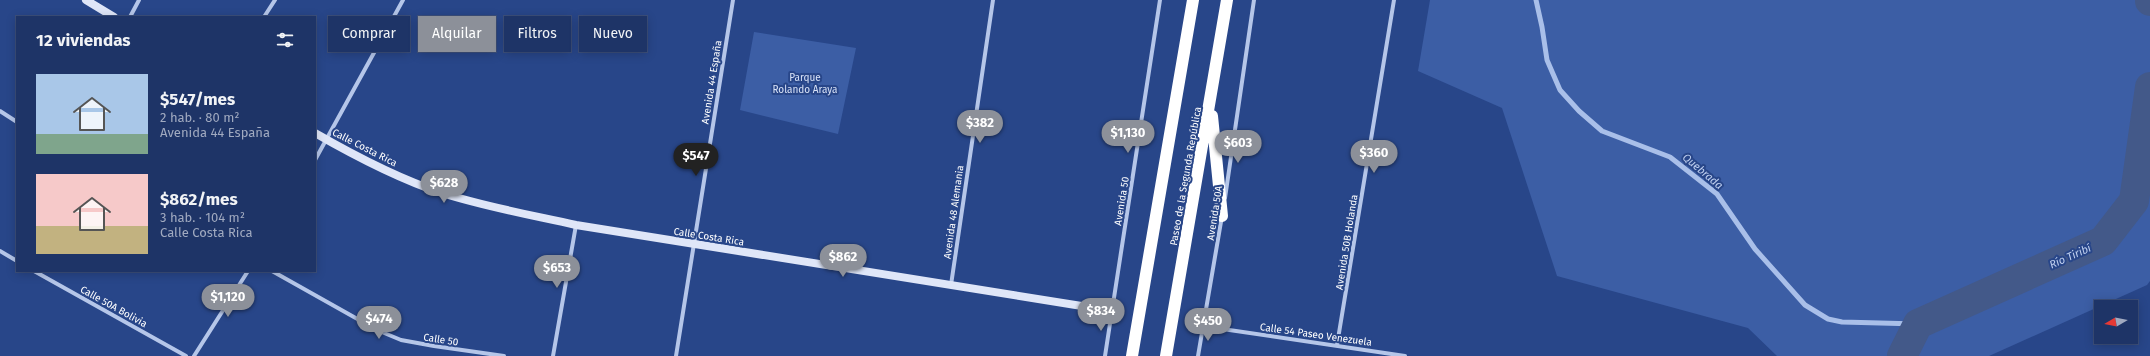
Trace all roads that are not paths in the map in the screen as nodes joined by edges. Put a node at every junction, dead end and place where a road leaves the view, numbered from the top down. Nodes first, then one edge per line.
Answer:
1 (86, 0) edge
2 (139, 0) edge
3 (275, 0) edge
4 (403, 0) edge
5 (733, 0) edge
6 (993, 0) edge
7 (1160, 0) edge
8 (1193, 0) edge
9 (1227, 0) edge
10 (1254, 0) edge
11 (1394, 0) edge
12 (112, 16) edge
13 (131, 16) edge
14 (265, 16) edge
15 (1210, 101) junction
16 (0, 112) edge
17 (16, 121) edge
18 (316, 134) edge
19 (327, 140) junction
20 (316, 158) edge
21 (1222, 216) junction
22 (576, 225) junction
23 (694, 244) junction
24 (0, 251) edge
25 (16, 260) edge
26 (36, 272) edge
27 (247, 272) edge
28 (274, 272) edge
29 (951, 285) junction
30 (1113, 311) junction
31 (1202, 326) junction
32 (1337, 345) junction
33 (186, 356) edge
34 (194, 356) edge
35 (504, 356) edge
36 (554, 356) edge
37 (676, 356) edge
38 (1105, 356) edge
39 (1132, 356) edge
40 (1166, 356) edge
41 (1198, 356) edge
42 (1405, 356) edge

1 - 12 main road
2 - 13 street
3 - 14 street
4 - 19 street
5 - 23 street, Avenida 44 España
6 - 29 street, Avenida 48 Alemania
7 - 30 street, Avenida 50
8 - 39 highway
9 - 15 highway, Paseo de la Segunda República
10 - 21 street, Avenida 50A
11 - 32 street, Avenida 50B Holanda
15 - 21 highway
15 - 40 highway, Paseo de la Segunda República
16 - 17 street
18 - 19 main road, Calle Costa Rica
19 - 20 street
19 - 22 main road, Calle Costa Rica
21 - 31 street, Avenida 50A
22 - 23 main road, Calle Costa Rica
22 - 36 street
23 - 29 main road, Calle Costa Rica
23 - 37 street, Avenida 44 España
24 - 25 street
26 - 33 street, Calle 50A Bolivia
27 - 34 street
28 - 35 street, Calle 50
29 - 30 main road, Calle Costa Rica
30 - 38 street, Avenida 50
31 - 32 street, Calle 54 Paseo Venezuela
31 - 41 street, Avenida 50A
32 - 42 street, Calle 54 Paseo Venezuela

